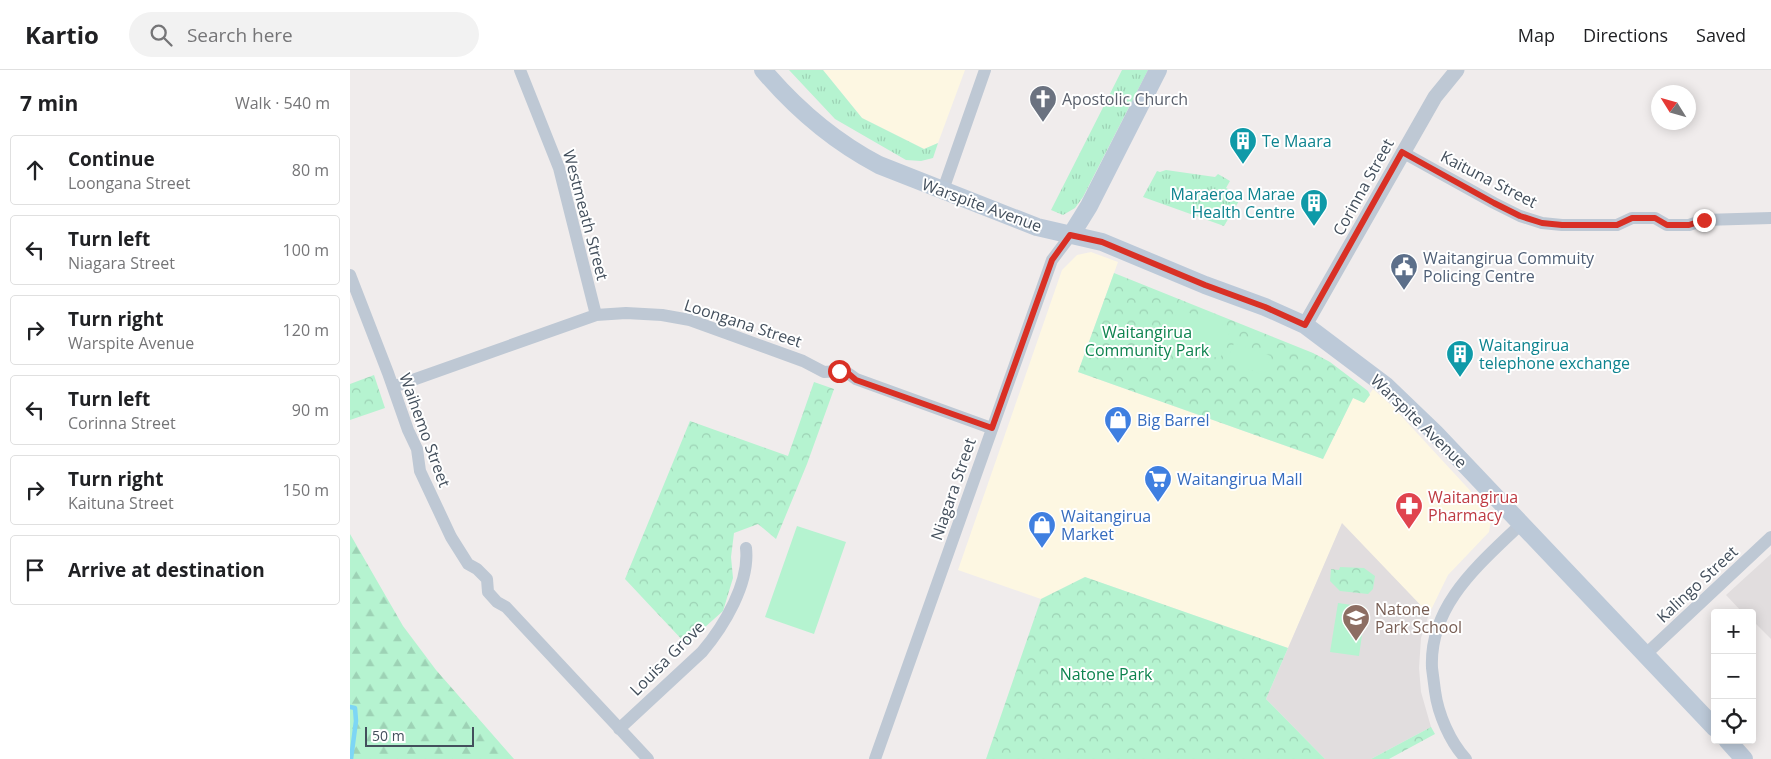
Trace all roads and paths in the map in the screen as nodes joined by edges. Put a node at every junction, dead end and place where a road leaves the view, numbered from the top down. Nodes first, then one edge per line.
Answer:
1 (520, 70) edge
2 (763, 70) edge
3 (986, 70) edge
4 (1158, 70) edge
5 (1457, 70) edge
6 (1402, 152) junction
7 (943, 190) junction
8 (1771, 218) edge
9 (1070, 235) junction
10 (350, 275) edge
11 (596, 315) junction
12 (1305, 325) junction
13 (393, 387) junction
14 (992, 428) junction
15 (1522, 523) junction
16 (1771, 537) edge
17 (746, 548) dead end
18 (1646, 654) junction
19 (1711, 724) edge
20 (619, 729) junction
21 (1730, 744) edge
22 (648, 759) edge
23 (875, 759) edge
24 (1466, 759) edge
25 (1744, 759) edge

1 - 11 street, Westmeath Street
2 - 7 main road, Warspite Avenue
3 - 7 street
4 - 9 main road
5 - 6 street, Corinna Street
6 - 8 street, Kaituna Street
6 - 12 street, Corinna Street
7 - 9 main road, Warspite Avenue
9 - 12 main road, Warspite Avenue
9 - 14 street, Niagara Street
10 - 13 street, Waihemo Street
11 - 13 street, Loongana Street
11 - 14 street, Loongana Street
12 - 15 main road, Warspite Avenue
13 - 20 street, Waihemo Street
14 - 23 street, Niagara Street
15 - 18 main road, Warspite Avenue
15 - 24 street
16 - 18 street, Kalingo Street
17 - 20 street, Louisa Grove
18 - 19 main road, Warspite Avenue
20 - 22 street, Waihemo Street
21 - 25 main road

